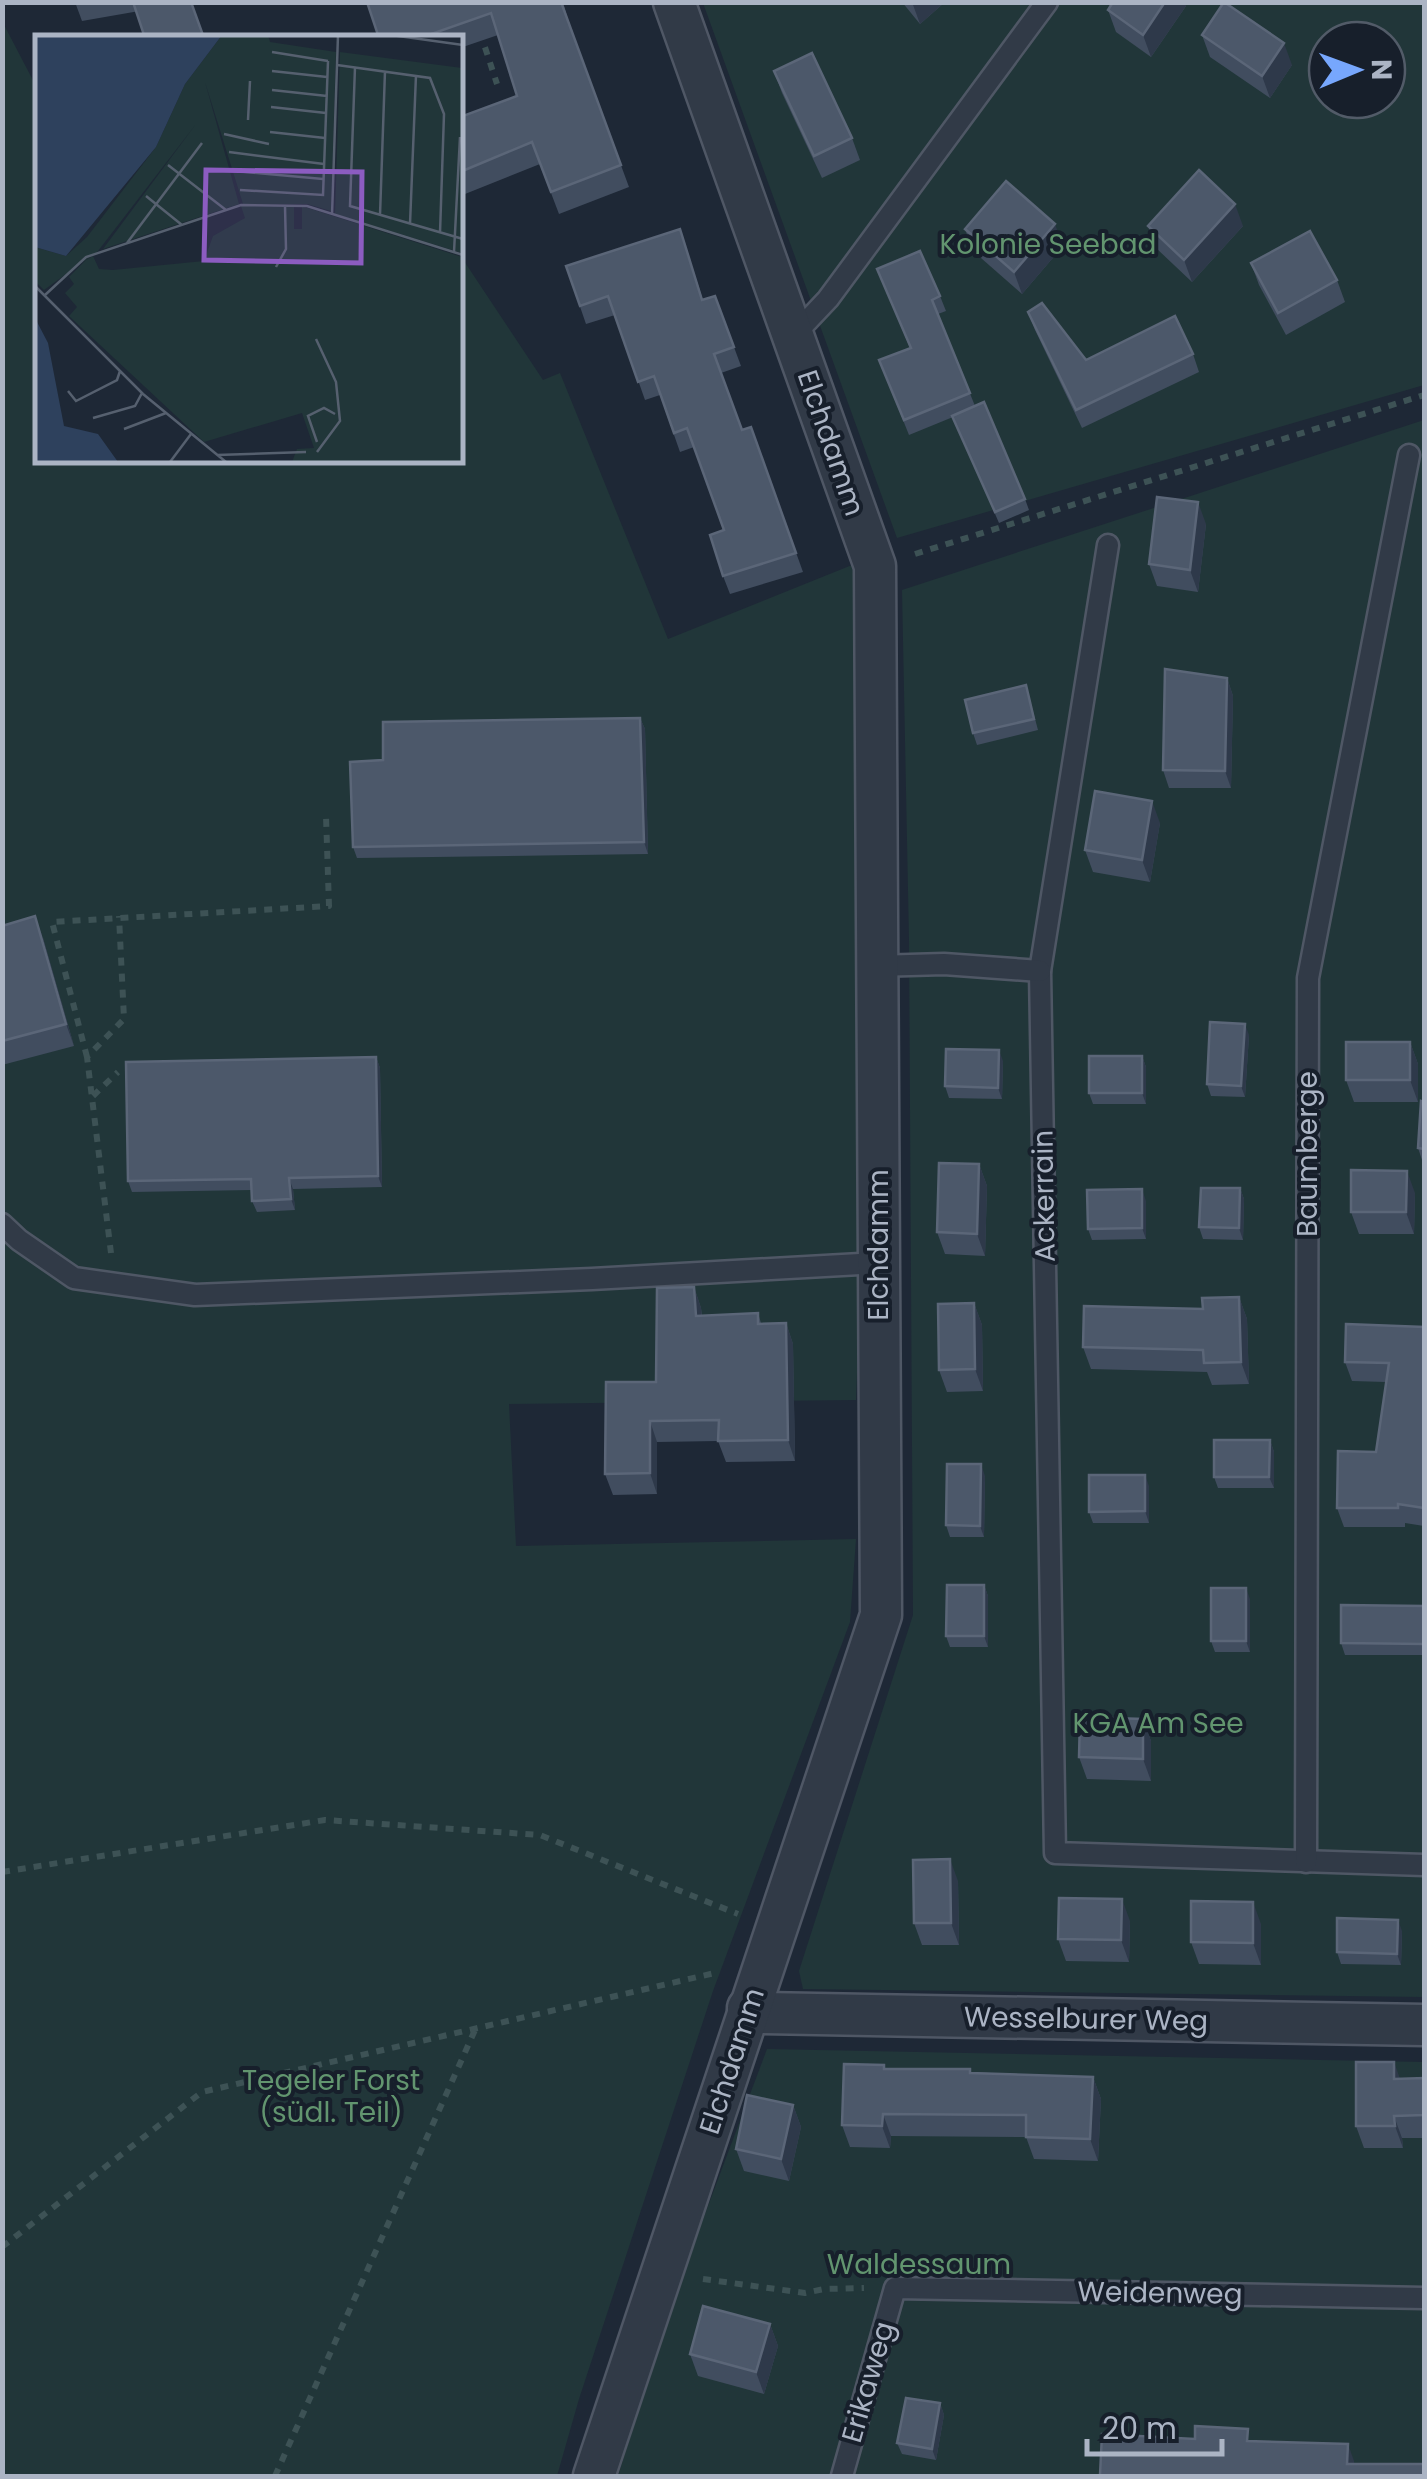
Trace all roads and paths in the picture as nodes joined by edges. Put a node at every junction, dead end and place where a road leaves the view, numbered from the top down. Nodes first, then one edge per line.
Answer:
1 (674, 2) edge
2 (1047, 2) edge
3 (476, 19) edge
4 (497, 84) dead end
5 (794, 335) junction
6 (1424, 394) edge
7 (1408, 455) dead end
8 (1108, 544) dead end
9 (874, 566) junction
10 (326, 816) dead end
11 (119, 916) junction
12 (876, 966) junction
13 (1040, 971) junction
14 (86, 1057) junction
15 (118, 1072) dead end
16 (92, 1096) junction
17 (2, 1224) edge
18 (878, 1263) junction
19 (114, 1284) junction
20 (1306, 1862) junction
21 (1424, 1865) edge
22 (2, 1872) edge
23 (771, 1946) junction
24 (748, 2008) junction
25 (1424, 2025) edge
26 (475, 2030) junction
27 (2, 2247) edge
28 (662, 2273) junction
29 (895, 2288) junction
30 (1424, 2298) edge
31 (275, 2476) edge
32 (594, 2476) edge
33 (842, 2476) edge

1 - 5 street, Elchdamm
2 - 5 lane
3 - 4 path
5 - 9 street, Elchdamm
6 - 9 path
7 - 20 lane, Baumberge
8 - 13 lane, Ackerrain
9 - 12 street, Elchdamm
10 - 11 path
11 - 14 path
11 - 14 path
12 - 13 lane
12 - 18 street, Elchdamm
13 - 20 lane, Ackerrain
14 - 16 path
15 - 16 path
16 - 19 path
17 - 19 lane
18 - 19 lane
18 - 23 street, Elchdamm
20 - 21 lane
22 - 23 path
23 - 24 street, Elchdamm
23 - 26 path
24 - 25 street, Wesselburer Weg
24 - 28 street, Elchdamm
26 - 27 path
26 - 31 path
28 - 29 path
28 - 32 street, Elchdamm
29 - 30 lane, Weidenweg
29 - 33 lane, Erikaweg

